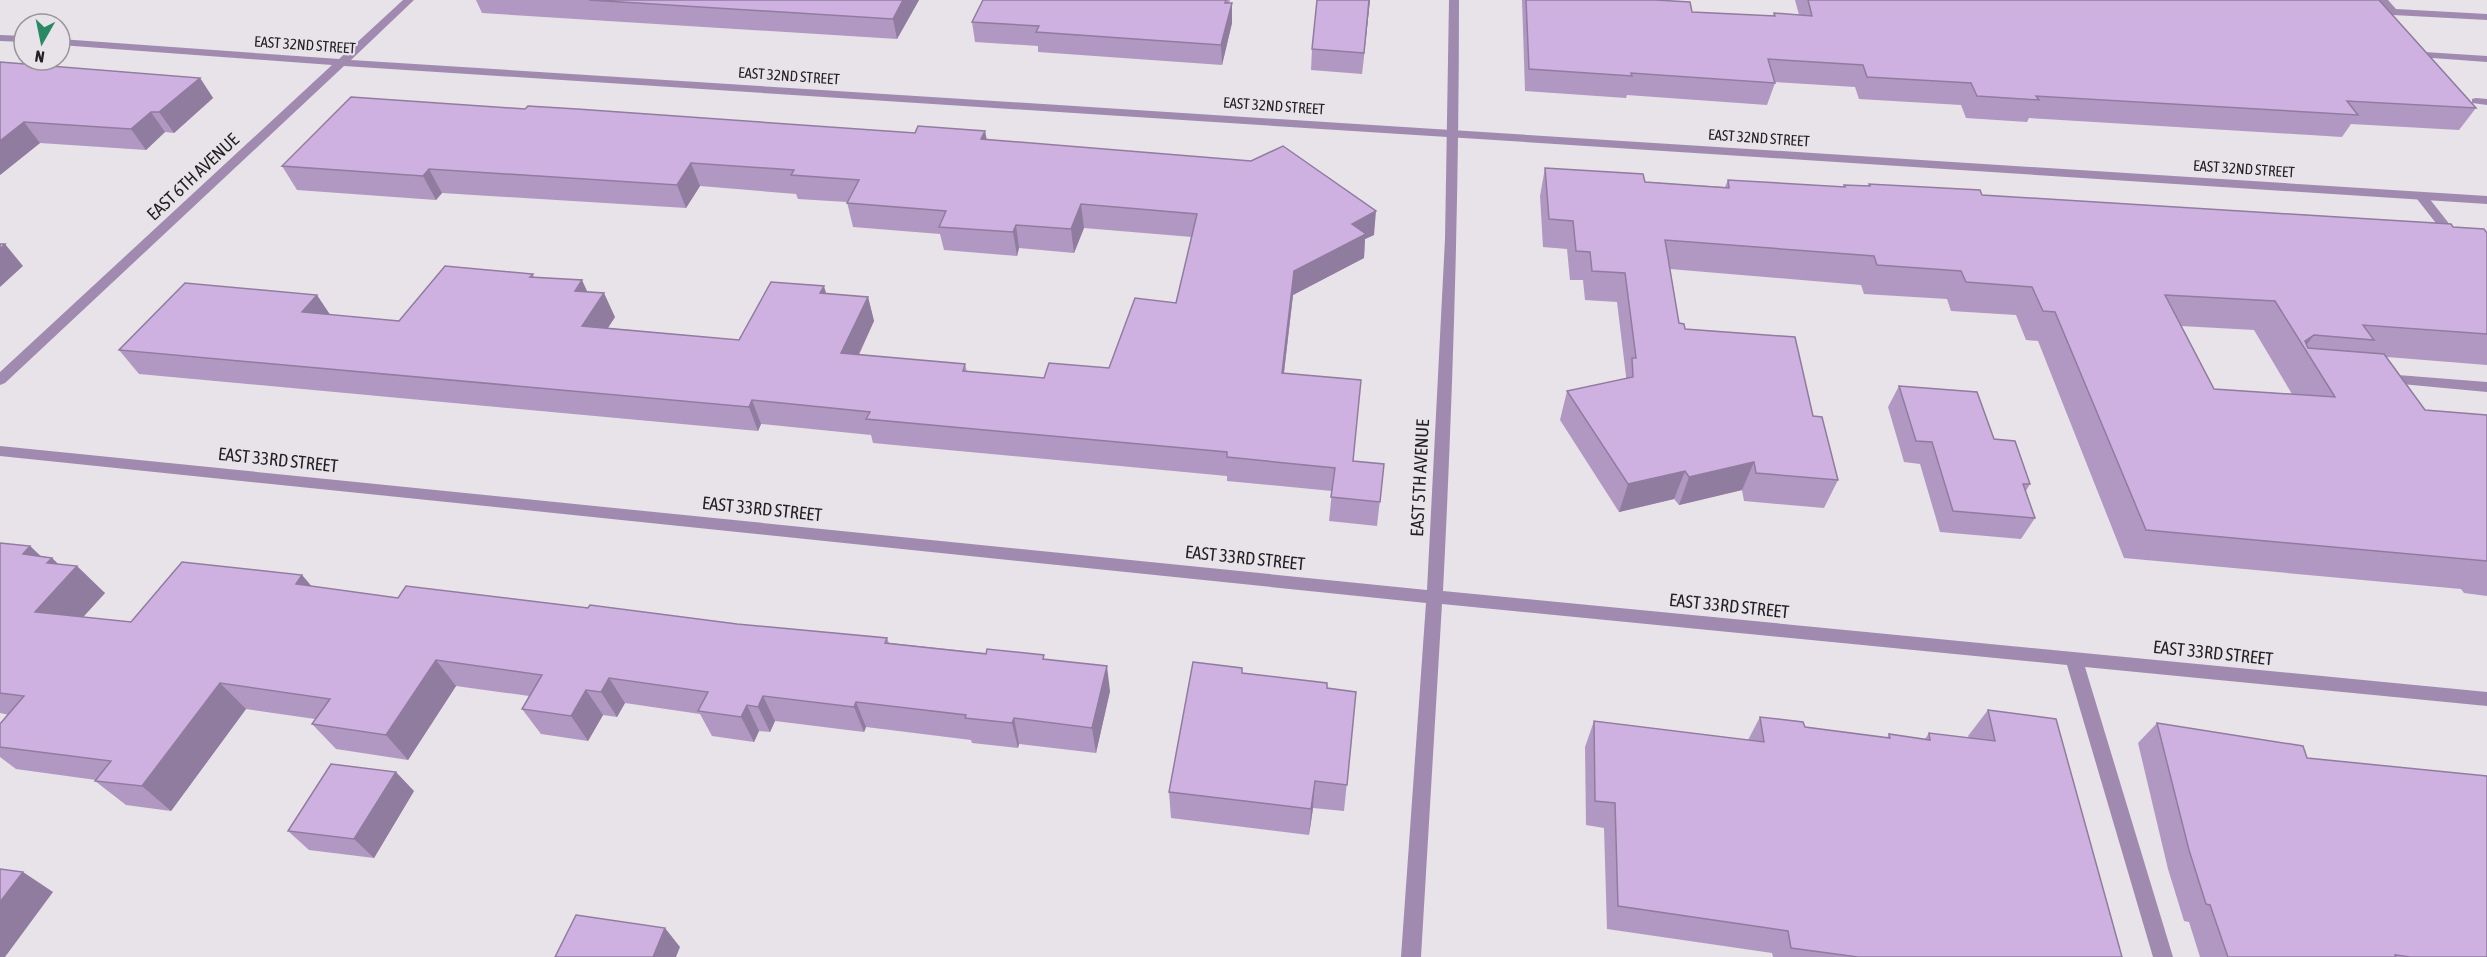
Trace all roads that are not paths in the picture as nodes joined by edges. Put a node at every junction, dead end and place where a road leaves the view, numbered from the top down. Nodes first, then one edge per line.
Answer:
1 (409, 0) edge
2 (1454, 0) edge
3 (2383, 0) edge
4 (2487, 17) edge
5 (72, 43) edge
6 (2402, 54) edge
7 (2487, 59) edge
8 (344, 63) junction
9 (1455, 133) junction
10 (2421, 196) junction
11 (2487, 200) edge
12 (2465, 252) edge
13 (2372, 378) edge
14 (0, 380) edge
15 (2487, 387) edge
16 (0, 452) edge
17 (1434, 597) junction
18 (2074, 659) junction
19 (2487, 699) edge
20 (1411, 957) edge
21 (2163, 957) edge

1 - 8 street, EAST 6TH AVENUE
2 - 9 street, EAST 5TH AVENUE
3 - 4 street
5 - 8 street, EAST 32ND STREET
6 - 7 street
8 - 9 street, EAST 32ND STREET
8 - 14 street, EAST 6TH AVENUE
9 - 10 street, EAST 32ND STREET
9 - 17 street, EAST 5TH AVENUE
10 - 11 street, EAST 32ND STREET
10 - 12 street
13 - 15 street
16 - 17 street, EAST 33RD STREET
17 - 18 street, EAST 33RD STREET
17 - 20 street, EAST 5TH AVENUE
18 - 19 street, EAST 33RD STREET
18 - 21 street

